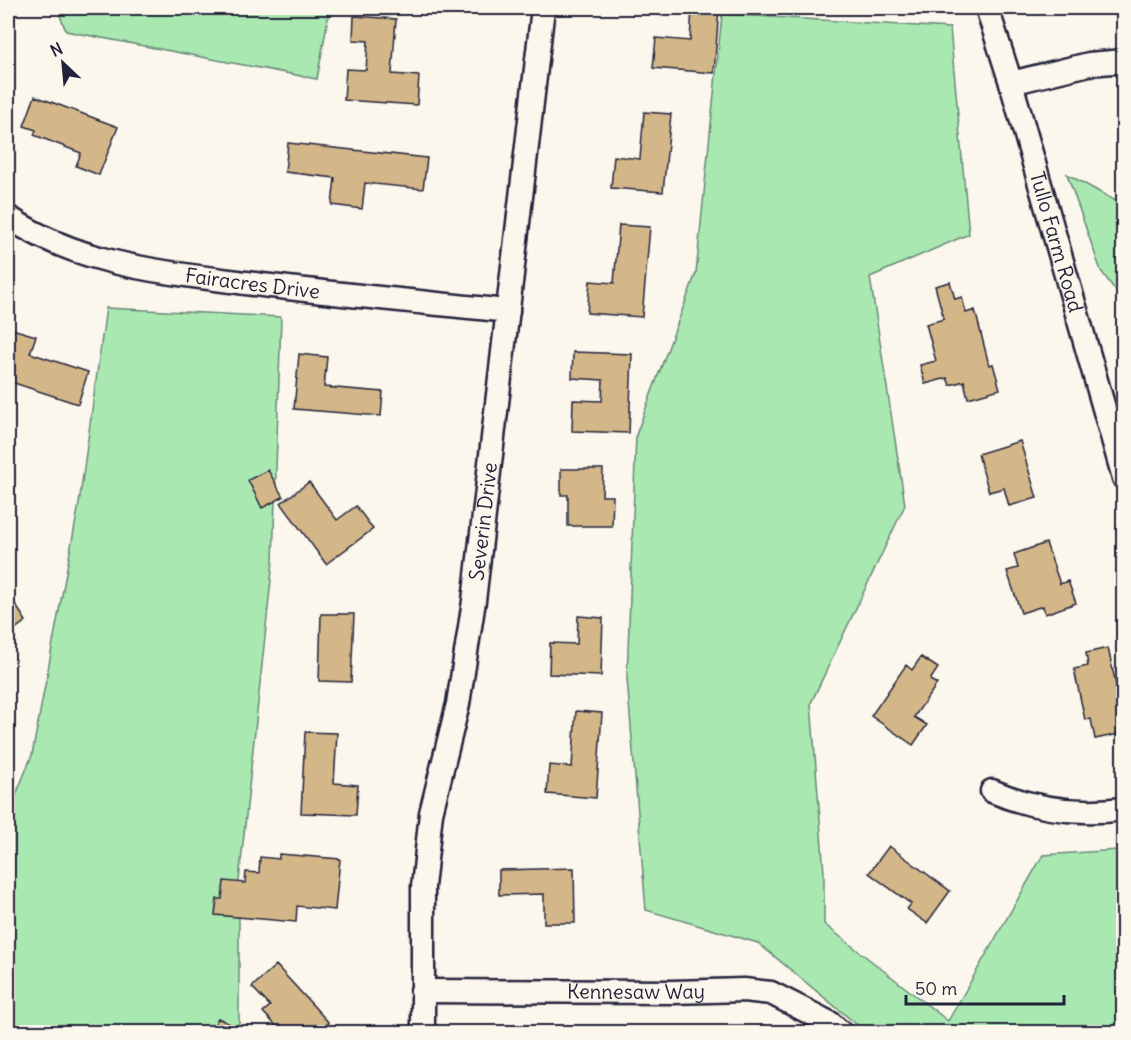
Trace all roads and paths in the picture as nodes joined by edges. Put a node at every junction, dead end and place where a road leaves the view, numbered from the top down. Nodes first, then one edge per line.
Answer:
1 (543, 8) edge
2 (987, 8) edge
3 (1124, 61) edge
4 (1011, 83) junction
5 (8, 217) edge
6 (508, 311) junction
7 (1124, 478) edge
8 (992, 791) dead end
9 (1124, 809) edge
10 (422, 991) junction
11 (423, 1032) edge
12 (840, 1032) edge

1 - 6 street, Severin Drive
2 - 4 street, Tullo Farm Road
3 - 4 street
4 - 7 street, Tullo Farm Road
5 - 6 street, Fairacres Drive
6 - 10 street, Severin Drive
8 - 9 street
10 - 11 street, Severin Drive
10 - 12 street, Kennesaw Way

